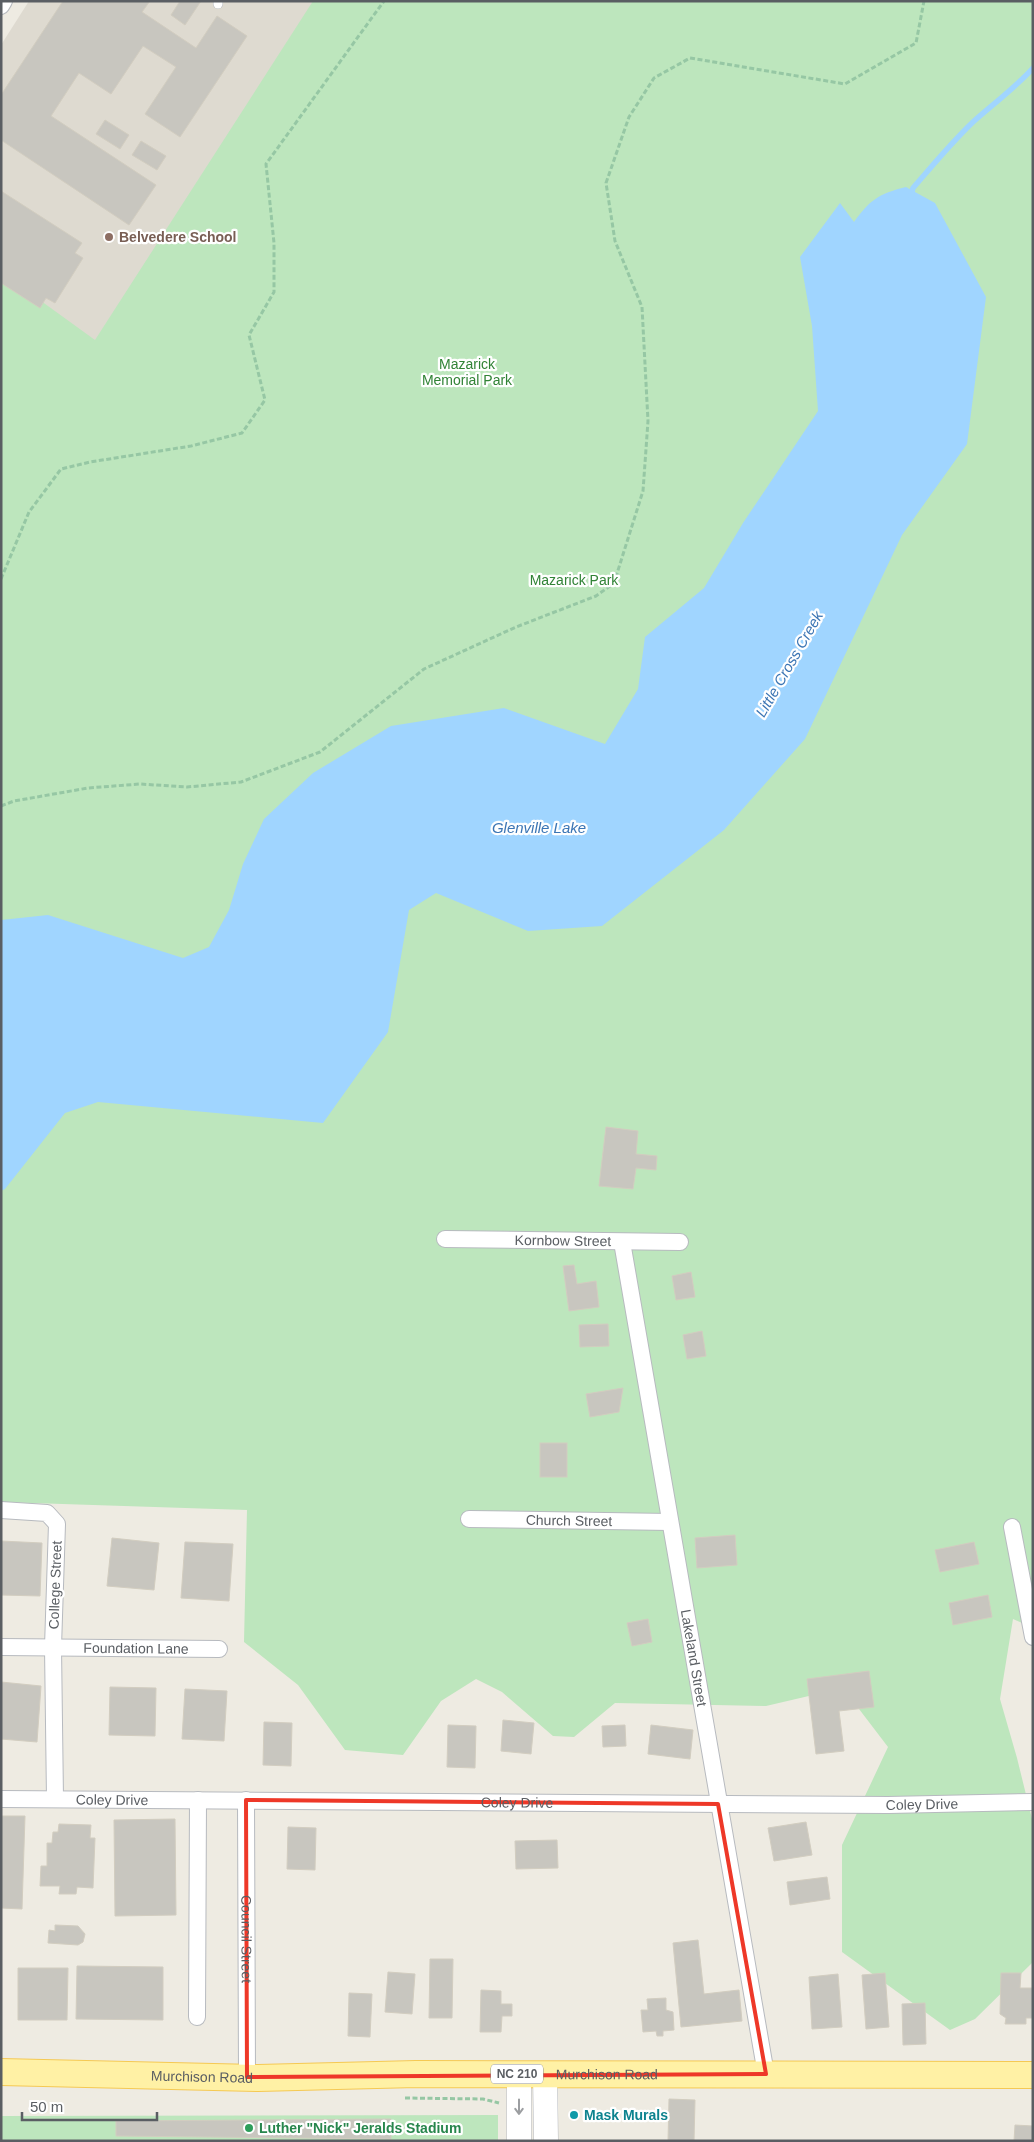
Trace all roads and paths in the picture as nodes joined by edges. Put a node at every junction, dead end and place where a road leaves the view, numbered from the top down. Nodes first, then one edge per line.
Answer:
1 (4, 1) edge
2 (384, 1) edge
3 (924, 1) edge
4 (1, 6) edge
5 (1, 579) edge
6 (1, 806) edge
7 (445, 1239) dead end
8 (622, 1242) junction
9 (680, 1242) dead end
10 (1, 1510) edge
11 (469, 1519) dead end
12 (670, 1522) junction
13 (1012, 1527) dead end
14 (1033, 1636) edge
15 (1, 1646) edge
16 (53, 1646) junction
17 (219, 1650) dead end
18 (1, 1798) edge
19 (55, 1799) junction
20 (198, 1800) junction
21 (246, 1800) junction
22 (1033, 1802) edge
23 (718, 1804) junction
24 (197, 2017) dead end
25 (1, 2072) edge
26 (519, 2074) junction
27 (766, 2074) junction
28 (545, 2075) junction
29 (1033, 2075) edge
30 (247, 2078) junction
31 (519, 2141) edge
32 (546, 2141) edge

1 - 4 street
2 - 5 path
3 - 6 path
7 - 8 street, Kornbow Street
8 - 9 street, Kornbow Street
8 - 12 street, Lakeland Street
10 - 16 street, College Street
11 - 12 street, Church Street
12 - 23 street, Lakeland Street
13 - 14 street
15 - 16 street, Foundation Lane
16 - 17 street, Foundation Lane
16 - 19 street
18 - 19 street, Coley Drive
19 - 20 street, Coley Drive
20 - 21 street, Coley Drive
20 - 24 street
21 - 23 street, Coley Drive
21 - 30 street, Council Street
22 - 23 street, Coley Drive
23 - 27 street, Lakeland Street
25 - 30 main road, Murchison Road / NC 210
26 - 28 main road, Murchison Road / NC 210
26 - 30 main road, Murchison Road / NC 210
26 -> 31 street
27 - 28 main road, Murchison Road / NC 210
27 - 29 main road, Murchison Road / NC 210
28 - 32 street

